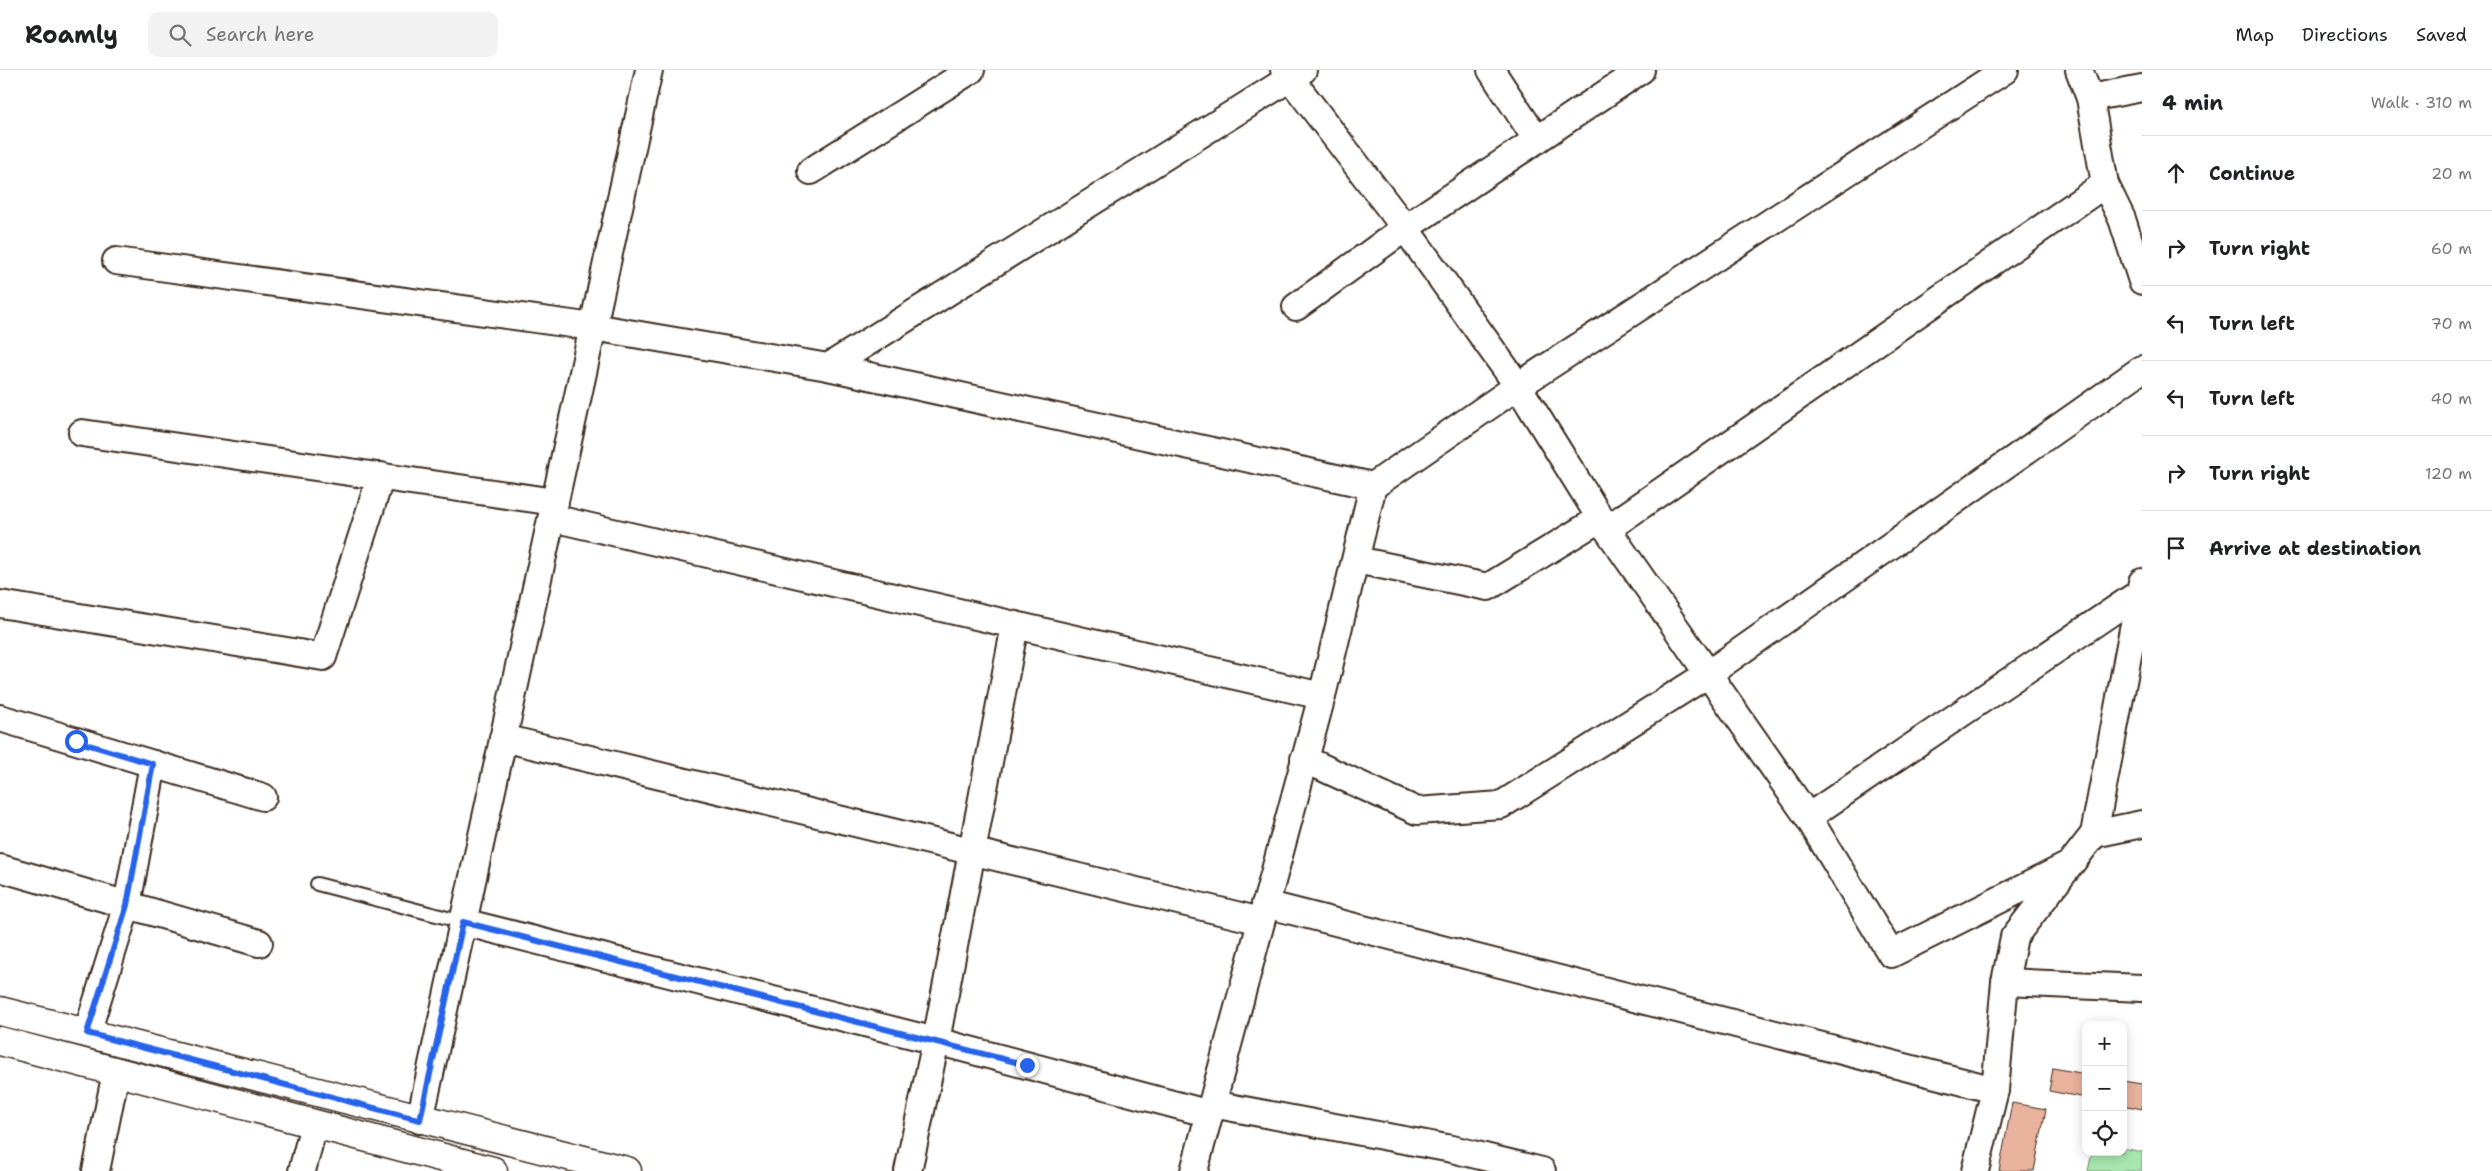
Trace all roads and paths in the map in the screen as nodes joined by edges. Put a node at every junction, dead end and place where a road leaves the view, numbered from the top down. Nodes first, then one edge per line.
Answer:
1 (649, 70) edge
2 (971, 70) edge
3 (1491, 70) edge
4 (1641, 70) edge
5 (2005, 70) edge
6 (2080, 70) edge
7 (1292, 73) edge
8 (2142, 88) edge
9 (2090, 98) junction
10 (1537, 140) junction
11 (811, 171) dead end
12 (2105, 184) junction
13 (1406, 228) junction
14 (116, 261) dead end
15 (2142, 282) edge
16 (1296, 307) dead end
17 (593, 327) junction
18 (828, 367) junction
19 (2142, 369) edge
20 (1518, 386) junction
21 (82, 432) dead end
22 (380, 476) junction
23 (1372, 486) junction
24 (553, 510) junction
25 (1604, 523) junction
26 (1356, 560) junction
27 (2142, 587) edge
28 (0, 604) edge
29 (1015, 625) junction
30 (2134, 670) edge
31 (1708, 674) junction
32 (1322, 696) junction
33 (0, 718) edge
34 (503, 738) junction
35 (1304, 759) junction
36 (153, 764) junction
37 (263, 797) dead end
38 (1808, 817) junction
39 (2142, 824) edge
40 (2094, 834) junction
41 (973, 851) junction
42 (2067, 866) junction
43 (0, 868) edge
44 (317, 884) dead end
45 (127, 905) junction
46 (1263, 913) junction
47 (463, 922) junction
48 (259, 943) dead end
49 (2004, 982) junction
50 (2142, 988) edge
51 (0, 1011) edge
52 (87, 1033) junction
53 (0, 1041) edge
54 (936, 1041) junction
55 (116, 1072) junction
56 (1995, 1090) junction
57 (1211, 1109) junction
58 (420, 1120) junction
59 (314, 1125) junction
60 (96, 1171) edge
61 (302, 1171) edge
62 (493, 1171) edge
63 (627, 1171) edge
64 (908, 1171) edge
65 (1194, 1171) edge
66 (1542, 1171) edge
67 (1975, 1171) edge

1 - 17 street
2 - 11 street
3 - 10 street
4 - 10 street
5 - 20 street
6 - 9 street
7 - 13 street
7 - 18 street
8 - 9 street
9 - 12 street
10 - 13 street
12 - 15 street
12 - 25 street
13 - 16 street
13 - 20 street
14 - 17 street
17 - 18 street
17 - 24 street
18 - 23 street
19 - 31 street
20 - 23 street
20 - 25 street
21 - 22 street
22 - 24 street
22 - 28 street
23 - 26 street
24 - 29 street
24 - 34 street
25 - 26 street
25 - 31 street
26 - 32 street
27 - 30 street
27 - 38 street
29 - 32 street
29 - 41 street
30 - 40 street
31 - 35 street
31 - 38 street
32 - 35 street
33 - 36 street
34 - 41 street
34 - 47 street
35 - 46 street
36 - 37 street
36 - 45 street
38 - 42 street
39 - 40 street
40 - 42 street
41 - 46 street
41 - 54 street
42 - 49 street
43 - 45 street
44 - 47 lane
45 - 48 street
45 - 52 street
46 - 56 street
46 - 57 street
47 - 54 street
47 - 58 street
49 - 50 street
49 - 56 street
51 - 52 main road
52 - 58 main road
53 - 55 main road
54 - 57 street
54 - 64 street
55 - 59 main road
55 - 60 street
56 - 67 street
57 - 65 street
57 - 66 street
58 - 63 main road
59 - 61 street
59 - 62 main road

